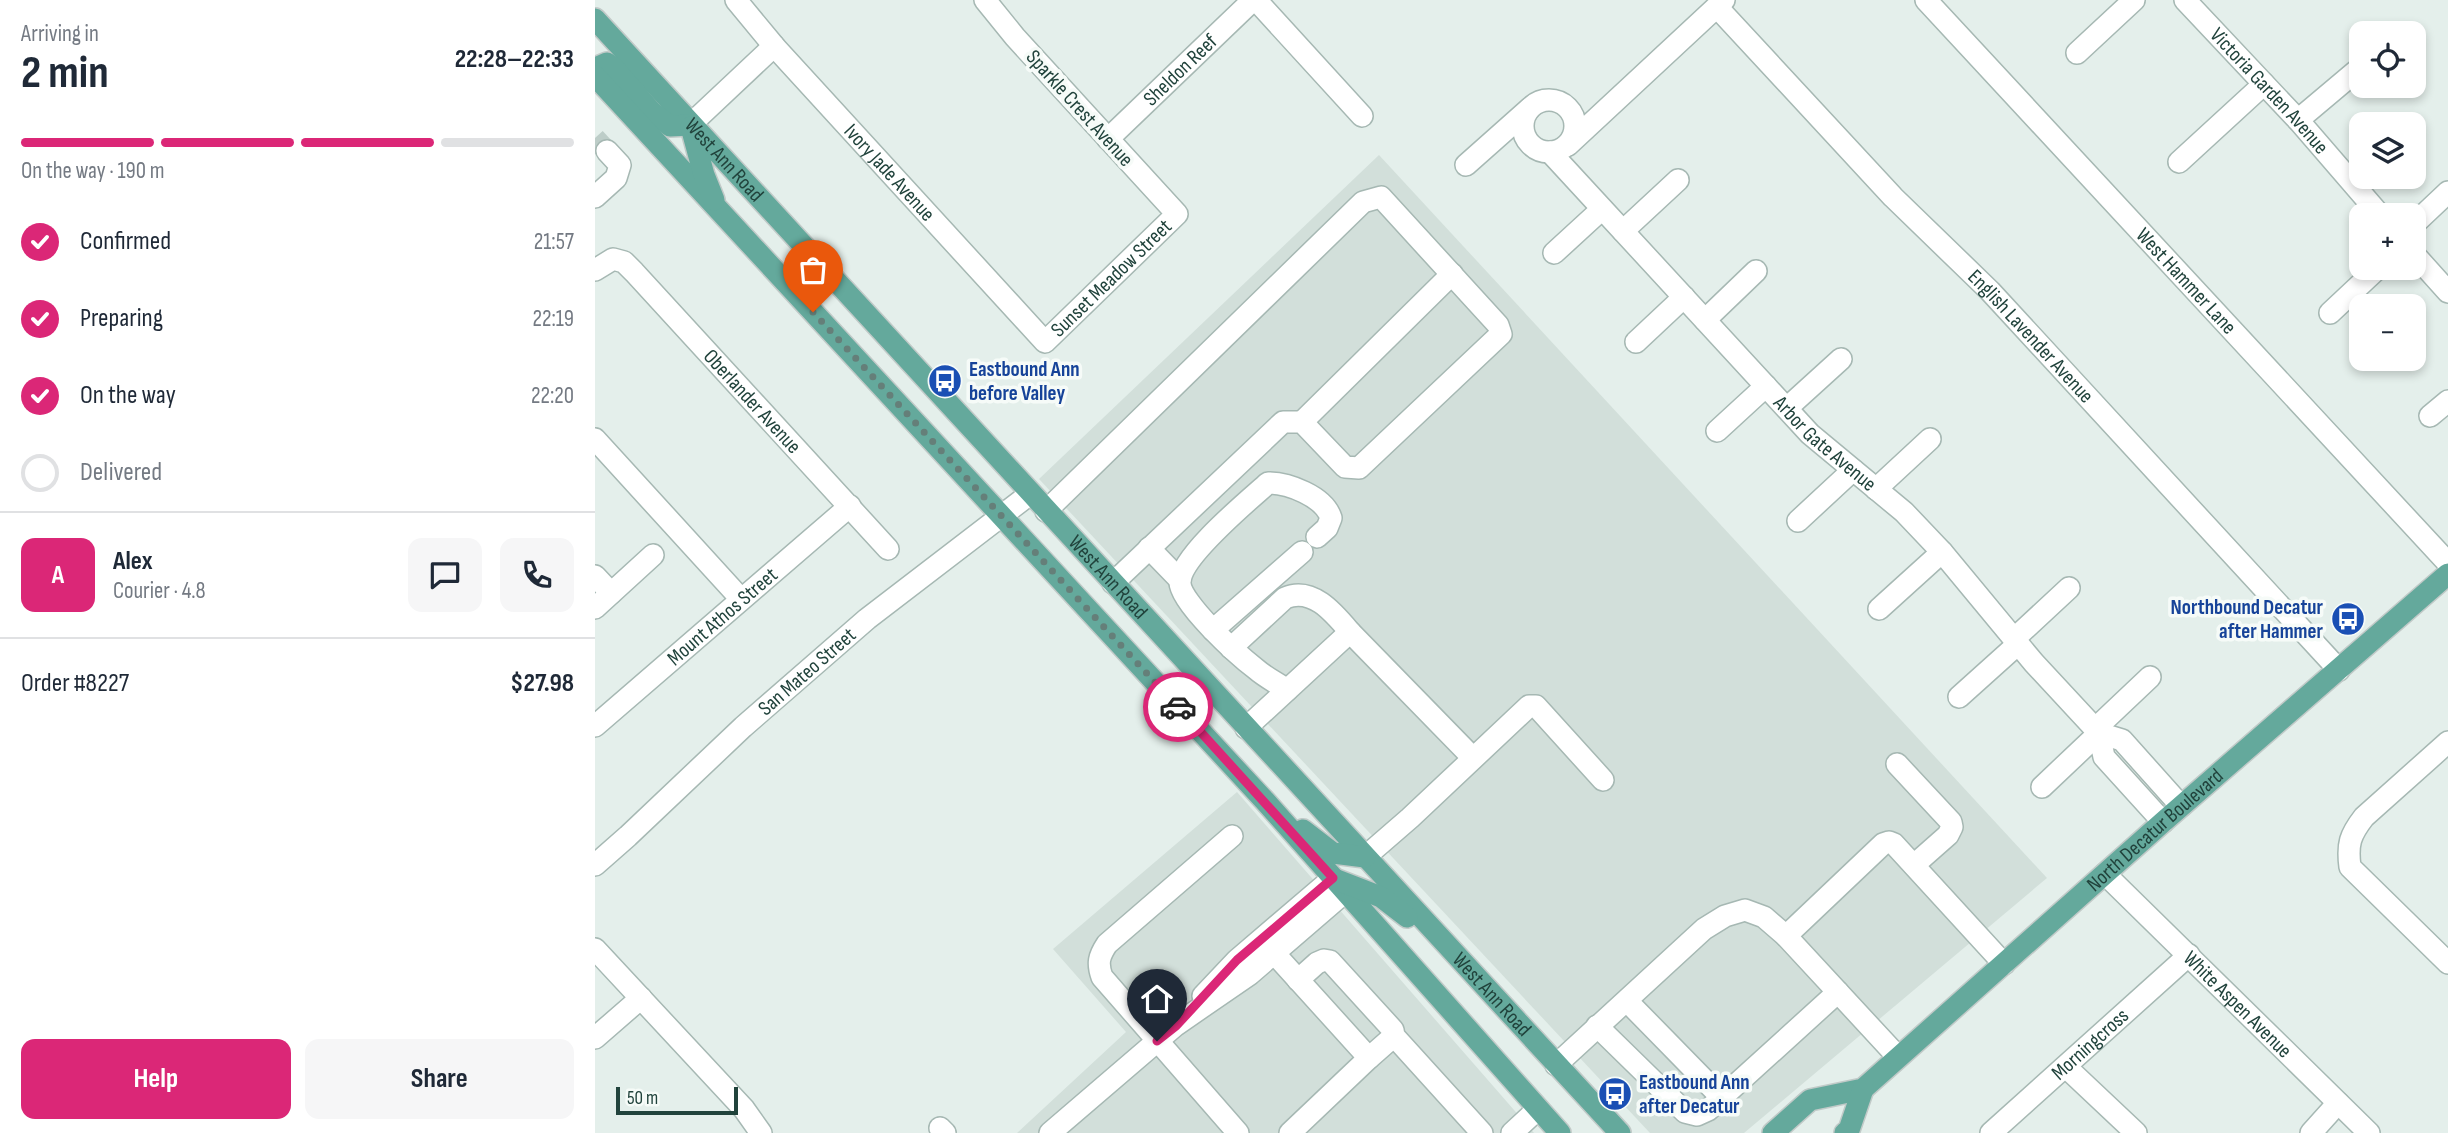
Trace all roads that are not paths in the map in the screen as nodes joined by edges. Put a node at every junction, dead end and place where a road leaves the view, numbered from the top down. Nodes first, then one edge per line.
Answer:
1 (736, 0) edge
2 (985, 0) edge
3 (1254, 0) edge
4 (1926, 0) edge
5 (2134, 0) edge
6 (1721, 3) edge
7 (2196, 4) edge
8 (595, 19) edge
9 (774, 47) junction
10 (2077, 53) dead end
11 (595, 68) edge
12 (595, 76) edge
13 (2349, 77) edge
14 (2265, 84) junction
15 (1531, 107) junction
16 (1361, 116) dead end
17 (2298, 120) junction
18 (690, 125) junction
19 (1108, 139) junction
20 (1559, 149) junction
21 (607, 151) tunnel mouth
22 (2179, 162) dead end
23 (1466, 166) dead end
24 (1678, 180) dead end
25 (2448, 192) edge
26 (595, 197) edge
27 (2370, 203) edge
28 (1602, 209) junction
29 (2426, 213) edge
30 (1177, 214) joint
31 (721, 215) junction
32 (1623, 231) junction
33 (1554, 253) dead end
34 (604, 265) edge
35 (2426, 267) edge
36 (1756, 271) dead end
37 (1452, 274) junction
38 (2365, 280) edge
39 (2448, 292) edge
40 (1684, 297) junction
41 (2330, 313) dead end
42 (1705, 320) junction
43 (1045, 342) joint
44 (1636, 342) dead end
45 (1841, 359) dead end
46 (1766, 386) junction
47 (2448, 401) edge
48 (1787, 408) junction
49 (2431, 416) dead end
50 (1302, 422) junction
51 (1717, 431) dead end
52 (595, 439) edge
53 (1930, 439) dead end
54 (1853, 470) junction
55 (1876, 489) junction
56 (1030, 494) junction
57 (850, 506) junction
58 (1046, 511) junction
59 (1002, 515) junction
60 (1798, 521) dead end
61 (1154, 544) junction
62 (888, 549) dead end
63 (1942, 552) junction
64 (653, 555) dead end
65 (2448, 563) edge
66 (2448, 574) edge
67 (595, 576) edge
68 (1179, 580) junction
69 (1113, 583) junction
70 (2069, 588) dead end
71 (611, 593) junction
72 (741, 599) junction
73 (595, 608) edge
74 (1879, 609) dead end
75 (1213, 630) junction
76 (1350, 632) junction
77 (2016, 641) junction
78 (1231, 648) junction
79 (2339, 670) junction
80 (2150, 677) dead end
81 (1287, 690) junction
82 (1959, 698) dead end
83 (597, 720) edge
84 (1246, 728) junction
85 (2097, 731) junction
86 (2448, 742) edge
87 (1473, 758) junction
88 (1897, 764) dead end
89 (1603, 780) dead end
90 (2042, 787) dead end
91 (1265, 801) junction
92 (2181, 806) junction
93 (2163, 822) junction
94 (1232, 836) dead end
95 (1365, 857) junction
96 (595, 865) edge
97 (1914, 865) junction
98 (2105, 874) junction
99 (1339, 885) junction
100 (1786, 936) junction
101 (595, 949) edge
102 (1453, 952) junction
103 (1274, 953) junction
104 (2189, 955) junction
105 (2448, 963) edge
106 (2004, 964) junction
107 (1298, 980) junction
108 (1838, 992) junction
109 (641, 998) junction
110 (1627, 1001) junction
111 (1176, 1026) junction
112 (1597, 1026) junction
113 (1394, 1036) junction
114 (595, 1038) edge
115 (1157, 1041) junction
116 (1898, 1057) junction
117 (1369, 1058) junction
118 (1556, 1065) junction
119 (2066, 1067) junction
120 (1863, 1089) junction
121 (1722, 1098) junction
122 (2338, 1104) junction
123 (1538, 1109) junction
124 (761, 1133) edge
125 (1049, 1133) edge
126 (1238, 1133) edge
127 (1290, 1133) edge
128 (1482, 1133) edge
129 (1512, 1133) edge
130 (1560, 1133) edge
131 (1620, 1133) edge
132 (1773, 1133) edge
133 (1845, 1133) edge
134 (1991, 1133) edge
135 (2136, 1133) edge
136 (2311, 1133) edge
137 (2369, 1133) edge

1 - 9 street, Ivory Jade Avenue
2 - 19 street, Sparkle Crest Avenue
3 - 16 street
3 - 19 street, Sheldon Reef
4 - 65 street, West Hammer Lane
5 - 10 street
6 - 20 street
6 - 79 street, English Lavender Avenue
7 - 14 street, Victoria Garden Avenue
8 - 18 main road, West Ann Road
9 - 18 street
9 - 43 street, Ivory Jade Avenue
11 - 18 main road
12 - 31 main road, West Ann Road
13 - 17 street
14 - 17 street, Victoria Garden Avenue
14 - 22 street
15 - 20 street
15 - 20 street
15 - 23 street
17 - 27 street, Victoria Garden Avenue
18 - 31 main road
18 - 56 main road, West Ann Road
19 - 30 street, Sparkle Crest Avenue
20 - 28 street, Arbor Gate Avenue
21 - 26 street
24 - 32 street
25 - 29 street
28 - 32 street, Arbor Gate Avenue
28 - 33 street
30 - 43 street, Sunset Meadow Street
31 - 59 main road, West Ann Road
32 - 40 street, Arbor Gate Avenue
34 - 57 street, Oberlander Avenue
35 - 39 street
36 - 42 street
37 - 50 street
37 - 50 street
37 - 58 street
38 - 41 street
40 - 42 street, Arbor Gate Avenue
40 - 44 street
42 - 46 street, Arbor Gate Avenue
45 - 48 street
46 - 48 street, Arbor Gate Avenue
46 - 51 street
47 - 49 street
48 - 54 street, Arbor Gate Avenue
50 - 61 street
52 - 72 street
53 - 55 street
54 - 55 street, Arbor Gate Avenue
54 - 60 street
55 - 63 street, Arbor Gate Avenue
56 - 58 main road, West Ann Road
56 - 59 street, San Mateo Street
57 - 62 street, Oberlander Avenue
57 - 72 street, Mount Athos Street
58 - 69 main road, West Ann Road
59 - 91 main road, West Ann Road
59 - 96 street, San Mateo Street
61 - 68 street
61 - 69 street
63 - 74 street
63 - 77 street, Arbor Gate Avenue
64 - 71 street
66 - 79 main road, North Decatur Boulevard
67 - 71 street
68 - 75 street
68 - 75 street
69 - 84 main road, West Ann Road
70 - 77 street
71 - 73 street
72 - 83 street, Mount Athos Street
75 - 78 street
76 - 78 street
76 - 81 street
76 - 87 street
77 - 82 street
77 - 85 street, Arbor Gate Avenue
78 - 81 street
79 - 92 main road, North Decatur Boulevard
80 - 85 street
81 - 84 street
84 - 95 main road, West Ann Road
85 - 90 street
85 - 92 street, Arbor Gate Avenue
85 - 93 street, Arbor Gate Avenue
86 - 105 street
87 - 89 street
87 - 95 street
88 - 97 street
91 - 95 main road
91 - 99 main road, West Ann Road
92 - 93 main road, North Decatur Boulevard
93 - 98 main road, North Decatur Boulevard
94 - 115 street
95 - 102 main road, West Ann Road
97 - 100 street
97 - 106 street
98 - 104 street, White Aspen Avenue
98 - 106 main road, North Decatur Boulevard
99 - 102 main road
99 - 103 street
99 - 111 street
99 - 123 main road, West Ann Road
100 - 108 street
100 - 110 street
101 - 109 street
102 - 118 main road, West Ann Road
103 - 107 street
103 - 111 street
104 - 119 street, Morningcross
104 - 122 street, White Aspen Avenue
106 - 116 main road, North Decatur Boulevard
107 - 113 street
107 - 117 street
108 - 116 street
108 - 121 street
109 - 114 street
109 - 124 street
110 - 112 street
110 - 121 street
111 - 115 street
112 - 118 street
112 - 121 street
113 - 117 street
113 - 128 street
115 - 125 street
115 - 126 street
116 - 120 main road, North Decatur Boulevard
117 - 127 street
118 - 131 main road, West Ann Road
119 - 134 street, Morningcross
119 - 135 street
120 - 132 main road
120 - 133 main road, North Decatur Boulevard
122 - 136 street
122 - 137 street, White Aspen Avenue
123 - 129 street
123 - 130 main road, West Ann Road

